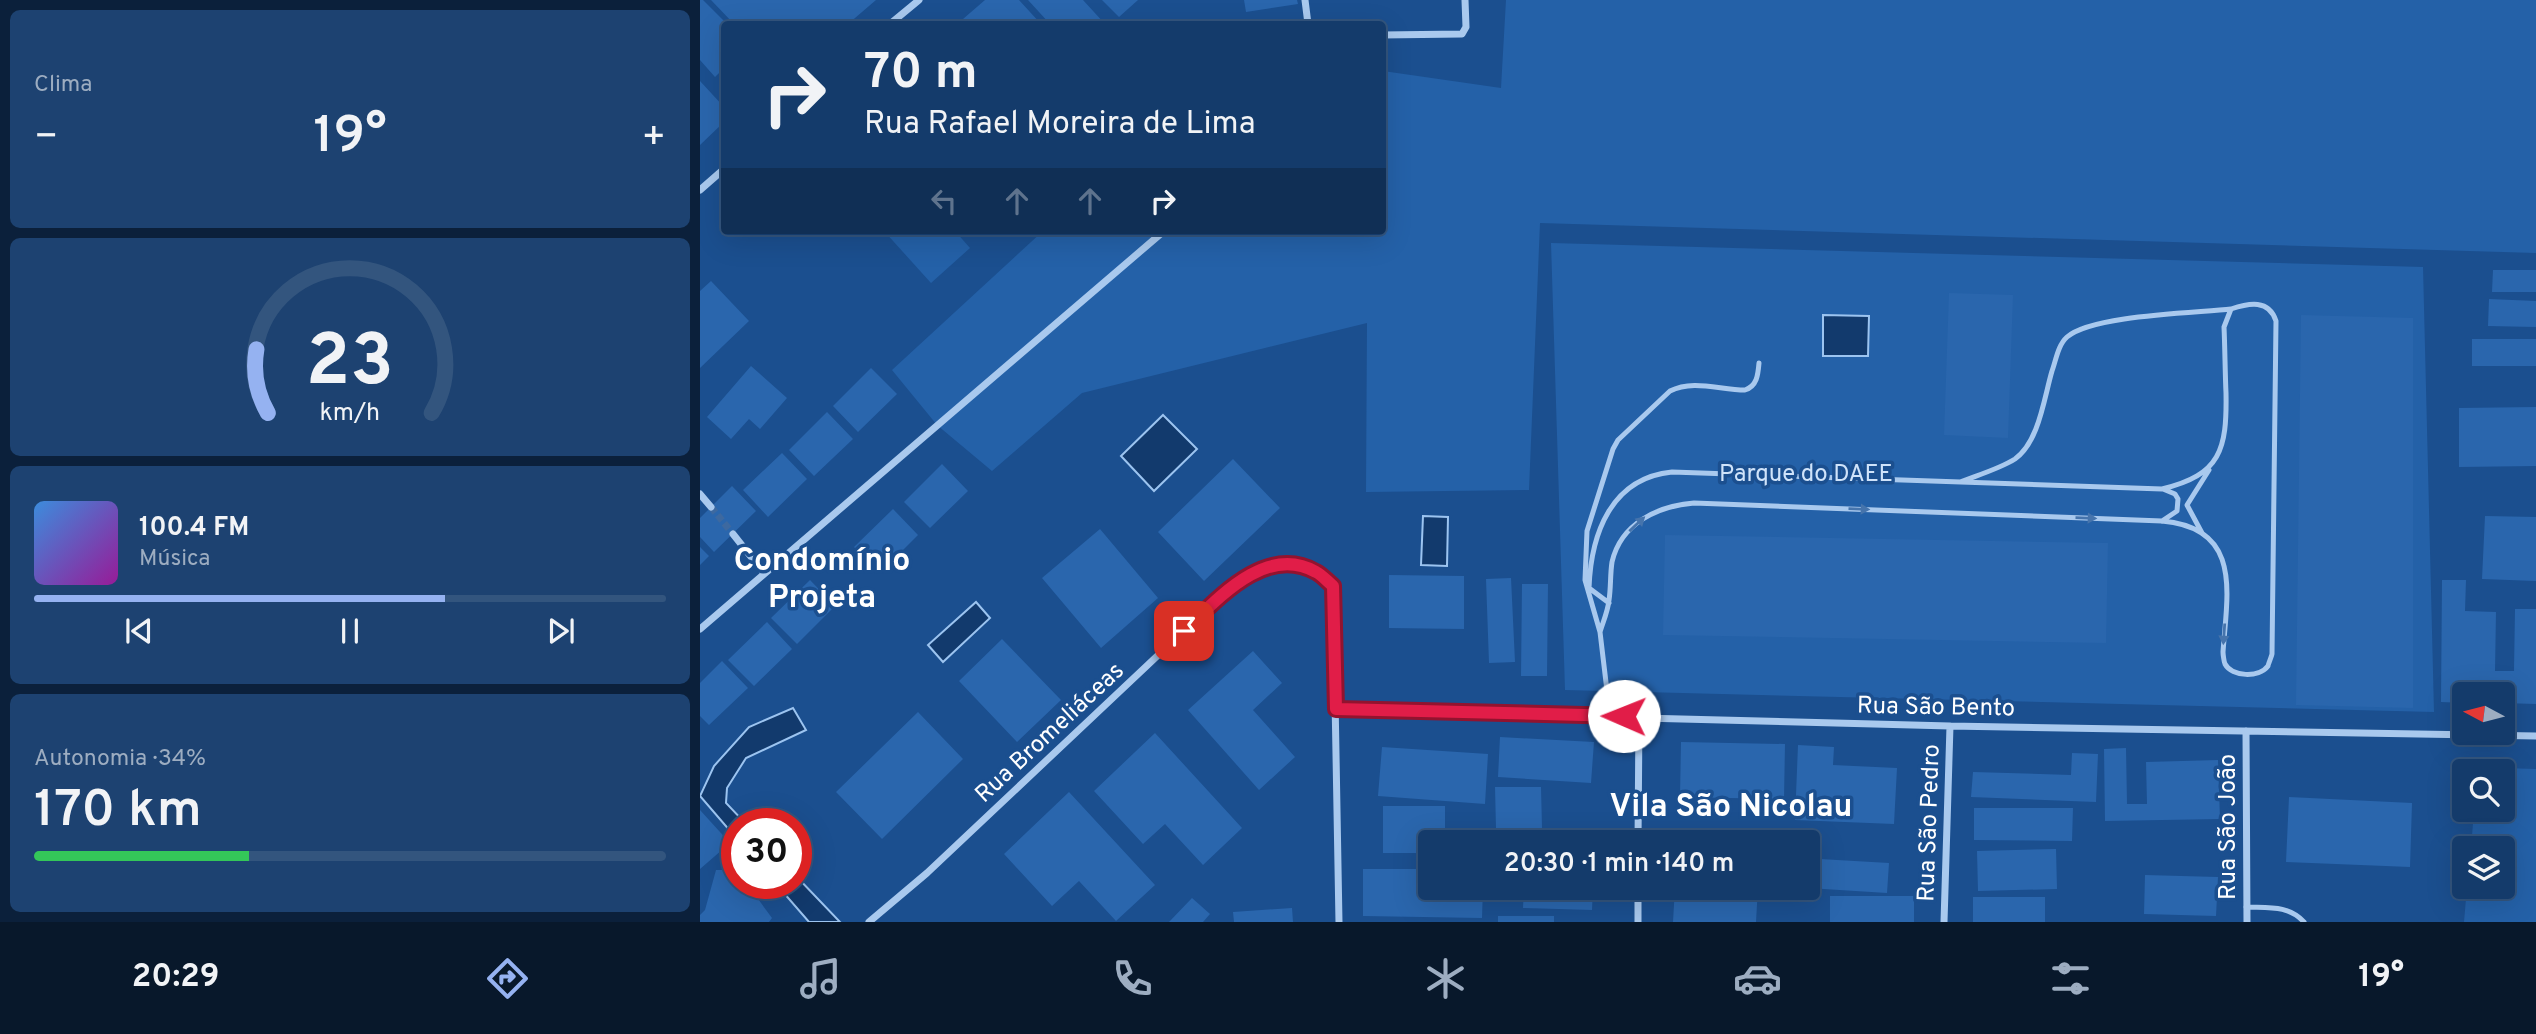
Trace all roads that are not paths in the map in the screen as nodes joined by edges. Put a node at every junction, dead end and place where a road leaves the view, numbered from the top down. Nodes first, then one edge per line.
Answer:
1 (919, 0) edge
2 (1306, 0) edge
3 (1465, 0) edge
4 (894, 21) edge
5 (1308, 21) edge
6 (1386, 36) edge
7 (721, 172) edge
8 (700, 190) edge
9 (1159, 235) edge
10 (2231, 309) junction
11 (1759, 363) dead end
12 (2218, 455) junction
13 (1957, 483) junction
14 (2162, 489) junction
15 (700, 494) edge
16 (711, 507) tunnel mouth
17 (2162, 521) junction
18 (733, 534) tunnel mouth
19 (2203, 535) junction
20 (764, 573) junction
21 (1589, 588) junction
22 (1609, 603) junction
23 (700, 629) edge
24 (1600, 632) junction
25 (1336, 709) junction
26 (1610, 716) junction
27 (1639, 717) junction
28 (1950, 726) junction
29 (2246, 731) junction
30 (2536, 736) edge
31 (1639, 830) edge
32 (1638, 900) edge
33 (2246, 907) junction
34 (869, 922) edge
35 (1339, 922) edge
36 (1638, 922) edge
37 (1944, 922) edge
38 (2246, 922) edge
39 (2304, 922) edge

1 - 4 street
2 - 5 street
3 - 6 street
7 - 8 street
9 - 20 street
10 - 12 lane
10 - 13 lane
19 -> 10 lane
11 - 21 lane
12 - 14 lane
12 - 19 lane
13 - 14 lane
13 - 21 lane
14 - 17 lane
15 - 16 street
17 - 19 lane
22 -> 17 lane
18 - 20 street
20 - 23 street
21 - 22 lane
21 - 24 lane
22 - 24 lane
24 - 26 lane
25 - 26 street, Rua São Bento
25 - 34 street, Rua Bromeliáceas
25 - 35 street
26 - 27 street, Rua São Bento
27 - 28 street, Rua São Bento
27 - 31 street
28 - 29 street, Rua São Bento
28 - 37 street, Rua São Pedro
29 - 30 street, Rua São Bento
29 - 33 street, Rua São João
32 - 36 street
33 - 38 street, Rua São João
33 - 39 lane

